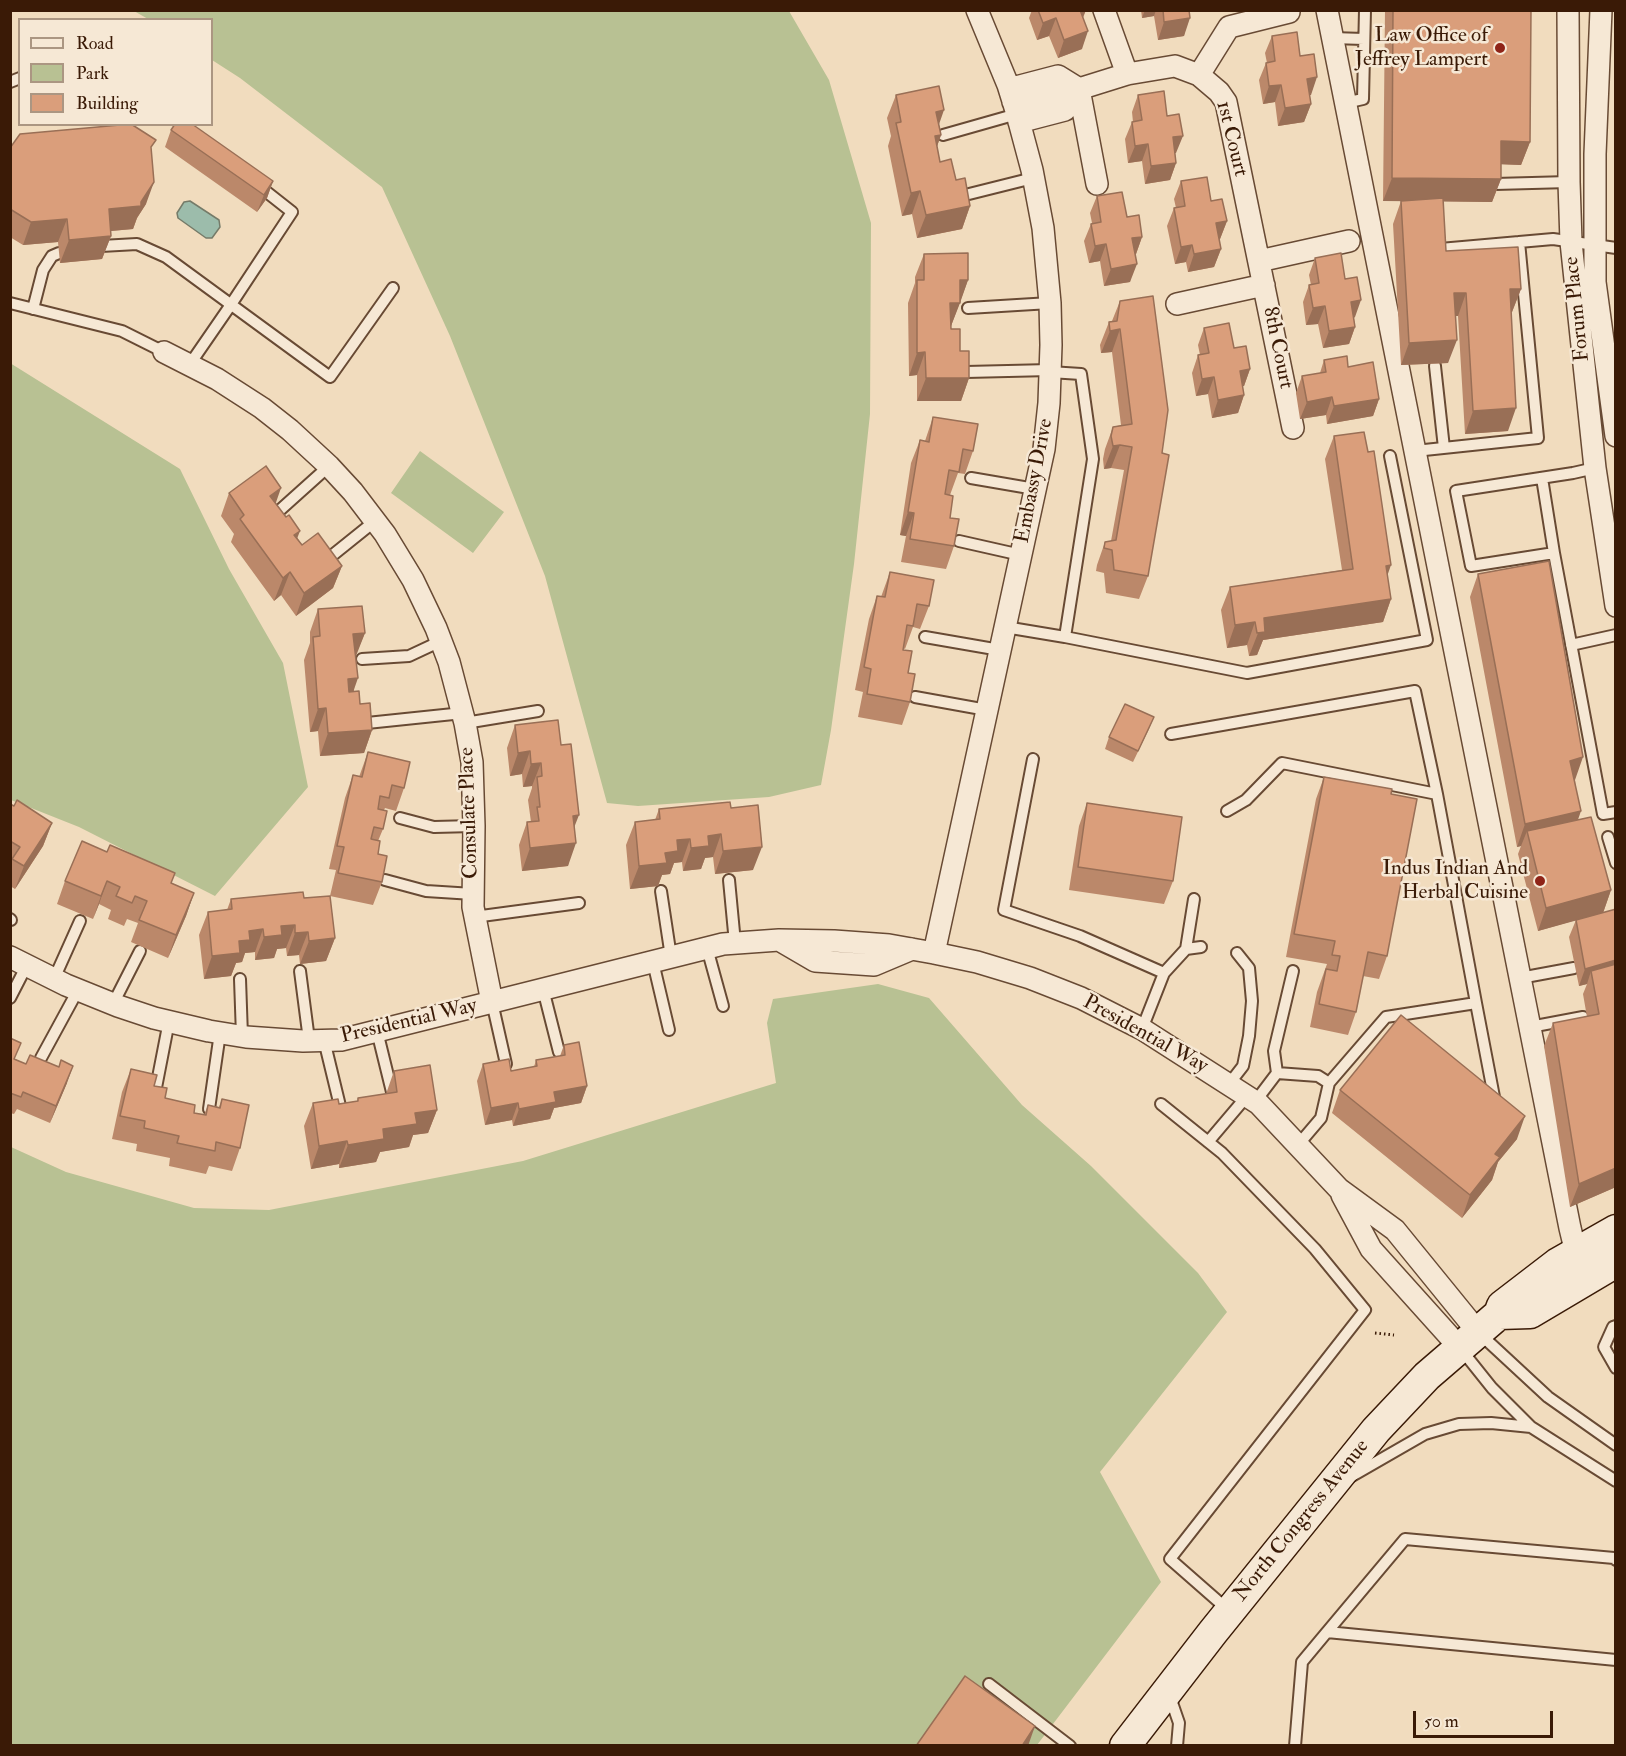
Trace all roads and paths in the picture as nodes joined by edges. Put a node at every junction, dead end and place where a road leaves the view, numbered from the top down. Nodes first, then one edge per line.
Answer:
1 (977, 10) edge
2 (1104, 10) edge
3 (1327, 10) edge
4 (1365, 10) edge
5 (1568, 10) edge
6 (1601, 10) edge
7 (1289, 12) dead end
8 (1332, 38) junction
9 (1364, 39) junction
10 (1607, 63) edge
11 (1127, 74) junction
12 (1199, 75) junction
13 (1569, 77) junction
14 (1079, 89) junction
15 (1607, 92) edge
16 (1345, 104) junction
17 (1015, 107) junction
18 (943, 135) edge
19 (1033, 178) junction
20 (1569, 182) junction
21 (254, 183) edge
22 (1097, 184) dead end
23 (1495, 184) edge
24 (962, 196) edge
25 (1349, 241) dead end
26 (1520, 242) junction
27 (1571, 242) junction
28 (101, 246) edge
29 (1605, 247) edge
30 (1440, 249) edge
31 (59, 253) dead end
32 (1259, 261) junction
33 (1264, 285) junction
34 (393, 288) dead end
35 (10, 303) edge
36 (1050, 303) junction
37 (1177, 304) dead end
38 (230, 306) junction
39 (968, 308) dead end
40 (33, 309) junction
41 (164, 352) joint
42 (190, 364) junction
43 (1435, 366) dead end
44 (1050, 371) junction
45 (966, 372) edge
46 (1613, 403) edge
47 (1293, 428) dead end
48 (1616, 436) edge
49 (1444, 448) junction
50 (1415, 451) junction
51 (1390, 456) dead end
52 (330, 466) junction
53 (1594, 468) junction
54 (971, 478) dead end
55 (1542, 478) junction
56 (1035, 489) junction
57 (280, 510) edge
58 (375, 521) junction
59 (959, 541) edge
60 (1554, 553) junction
61 (1021, 555) junction
62 (321, 564) edge
63 (1616, 606) edge
64 (1005, 627) junction
65 (1616, 635) edge
66 (925, 637) dead end
67 (1065, 637) junction
68 (441, 641) junction
69 (1571, 645) junction
70 (1000, 650) junction
71 (362, 659) dead end
72 (915, 697) edge
73 (538, 711) dead end
74 (987, 711) junction
75 (464, 718) junction
76 (367, 723) edge
77 (1171, 734) dead end
78 (1033, 759) dead end
79 (1437, 794) junction
80 (1227, 811) dead end
81 (1616, 812) edge
82 (400, 818) dead end
83 (474, 826) junction
84 (1608, 837) dead end
85 (1616, 863) edge
86 (385, 880) edge
87 (729, 880) dead end
88 (661, 891) dead end
89 (473, 894) junction
90 (1194, 899) dead end
91 (579, 903) dead end
92 (474, 917) junction
93 (80, 921) dead end
94 (779, 940) junction
95 (735, 943) junction
96 (1201, 947) dead end
97 (707, 948) junction
98 (1186, 949) junction
99 (912, 950) junction
100 (140, 951) dead end
101 (934, 953) junction
102 (1237, 953) dead end
103 (662, 959) junction
104 (19, 961) edge
105 (1574, 968) dead end
106 (300, 971) dead end
107 (1293, 971) dead end
108 (1164, 973) junction
109 (1520, 978) junction
110 (54, 979) junction
111 (240, 979) dead end
112 (543, 989) junction
113 (78, 990) junction
114 (10, 998) edge
115 (492, 1002) junction
116 (1476, 1003) junction
117 (113, 1004) junction
118 (723, 1006) dead end
119 (1583, 1017) edge
120 (169, 1021) junction
121 (1530, 1027) junction
122 (1142, 1029) junction
123 (669, 1030) dead end
124 (377, 1031) junction
125 (220, 1032) junction
126 (242, 1036) junction
127 (317, 1040) junction
128 (559, 1052) dead end
129 (41, 1058) edge
130 (506, 1064) edge
131 (1276, 1073) junction
132 (1329, 1083) junction
133 (392, 1092) edge
134 (1244, 1094) junction
135 (154, 1098) edge
136 (1161, 1104) dead end
137 (340, 1106) edge
138 (209, 1109) edge
139 (1496, 1109) edge
140 (1208, 1142) junction
141 (1298, 1146) junction
142 (1339, 1189) junction
143 (1616, 1230) edge
144 (1576, 1253) junction
145 (1616, 1262) edge
146 (1616, 1326) edge
147 (1479, 1331) junction
148 (1375, 1333) dead end
149 (1394, 1335) dead end
150 (1616, 1368) edge
151 (1531, 1427) junction
152 (1616, 1445) edge
153 (1616, 1481) edge
154 (1327, 1491) junction
155 (1616, 1560) edge
156 (1230, 1611) junction
157 (1327, 1632) junction
158 (1615, 1659) edge
159 (989, 1684) dead end
160 (1168, 1691) junction
161 (1070, 1746) edge
162 (1125, 1746) edge
163 (1178, 1746) edge
164 (1295, 1746) edge

1 - 17 street, Embassy Drive
2 - 11 street
3 - 8 street
4 - 9 lane
5 - 13 street, Forum Place
6 - 10 street, Forum Place
7 - 12 street
8 - 9 lane
8 - 16 street
9 - 16 lane
10 - 13 street
10 - 15 street, Forum Place
11 - 12 street, 1st Court
11 - 14 street, 1st Court
12 - 32 street, 1st Court
13 - 15 street
13 - 20 street, Forum Place
14 - 17 street, 1st Court
14 - 22 street
15 - 29 street, Forum Place
16 - 50 street
17 - 18 lane
17 - 19 street, Embassy Drive
19 - 24 lane
19 - 36 street, Embassy Drive
20 - 23 lane
20 - 27 street, Forum Place
21 - 38 lane
25 - 32 street
26 - 27 lane
26 - 30 lane
26 - 49 lane
27 - 29 lane
27 - 53 street, Forum Place
28 - 38 lane
29 - 46 street, Forum Place
31 - 40 lane
32 - 33 street, 1st Court
33 - 37 street, 8th Court
33 - 47 street, 8th Court
34 - 38 lane
35 - 40 lane
36 - 39 lane
36 - 44 street, Embassy Drive
38 - 42 lane
40 - 41 lane
41 - 42 street, Consulate Place
42 - 52 street, Consulate Place
43 - 49 lane
44 - 45 lane
44 - 56 street, Embassy Drive
44 - 67 lane
46 - 48 street, Forum Place
49 - 50 lane
50 - 109 street
51 - 67 lane
52 - 57 lane
52 - 58 street, Consulate Place
53 - 55 lane
53 - 63 street, Forum Place
54 - 56 lane
55 - 60 lane
55 - 60 lane
56 - 61 street, Embassy Drive
58 - 62 lane
58 - 68 street, Consulate Place
59 - 61 lane
60 - 69 lane
61 - 64 street, Embassy Drive
64 - 67 lane
64 - 70 street, Embassy Drive
65 - 69 lane
66 - 70 lane
68 - 71 lane
68 - 75 street, Consulate Place
69 - 81 lane
70 - 74 street, Embassy Drive
72 - 74 lane
73 - 75 lane
74 - 101 street, Embassy Drive
75 - 76 lane
75 - 83 street, Consulate Place
77 - 79 lane
78 - 108 lane
79 - 80 lane
79 - 116 lane
82 - 83 lane
83 - 89 street, Consulate Place
84 - 85 lane
86 - 89 lane
87 - 95 lane
88 - 103 lane
89 - 92 street, Consulate Place
90 - 98 lane
91 - 92 lane
92 - 115 street, Consulate Place
93 - 110 lane
94 - 95 street, Presidential Way
94 - 99 street, Presidential Way
94 - 99 street, Presidential Way
95 - 97 street, Presidential Way
96 - 98 lane
97 - 103 street, Presidential Way
97 - 118 lane
98 - 108 lane
99 - 101 street, Presidential Way
100 - 117 lane
101 - 122 street, Presidential Way
102 - 134 lane
103 - 112 street, Presidential Way
103 - 123 lane
104 - 110 street, Presidential Way
104 - 114 lane
105 - 109 lane
106 - 127 lane
107 - 131 lane
108 - 122 lane
109 - 121 street
110 - 113 street, Presidential Way
111 - 126 lane
112 - 115 street, Presidential Way
112 - 128 lane
113 - 117 street, Presidential Way
113 - 129 lane
115 - 124 street, Presidential Way
115 - 130 lane
116 - 132 lane
116 - 139 lane
117 - 120 street, Presidential Way
119 - 121 lane
120 - 125 street, Presidential Way
120 - 135 lane
121 - 144 street
122 - 134 street, Presidential Way
124 - 127 street, Presidential Way
124 - 133 lane
125 - 126 street, Presidential Way
125 - 138 lane
126 - 127 street, Presidential Way
127 - 137 lane
131 - 132 lane
131 - 134 lane
132 - 141 lane
134 - 140 lane
134 - 141 street, Presidential Way
136 - 140 lane
140 - 156 lane
141 - 142 street, Presidential Way
142 - 147 street, Presidential Way
142 - 147 street, Presidential Way
143 - 144 street, North Congress Avenue
144 - 147 street, North Congress Avenue
145 - 147 street
146 - 150 lane
147 - 151 lane
147 - 152 lane
147 - 154 street, North Congress Avenue
148 - 149 path
151 - 153 lane
151 - 154 lane
154 - 156 street, North Congress Avenue
155 - 157 lane
156 - 160 street, North Congress Avenue
157 - 158 lane
157 - 164 lane
159 - 161 lane
160 - 162 street, North Congress Avenue
160 - 163 lane

